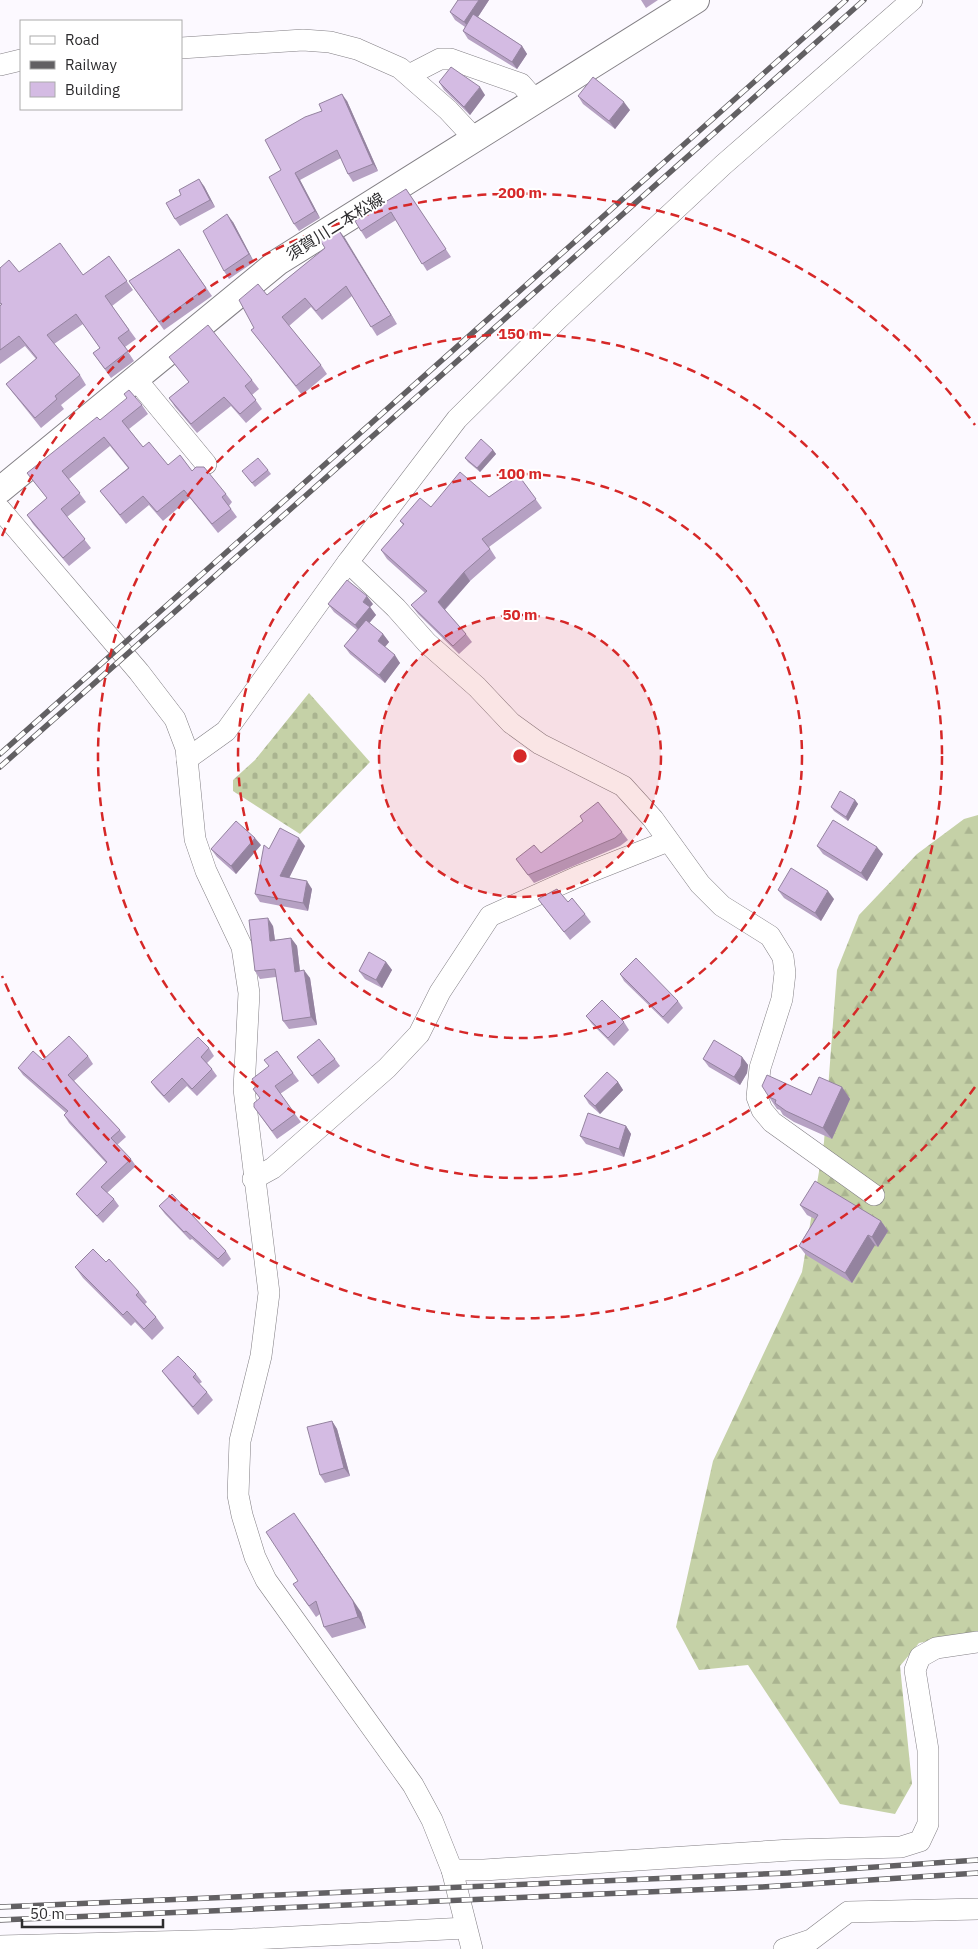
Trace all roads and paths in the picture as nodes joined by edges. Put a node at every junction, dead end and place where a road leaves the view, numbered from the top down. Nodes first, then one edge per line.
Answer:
1 (696, 0) edge
2 (912, 0) edge
3 (182, 48) edge
4 (20, 60) edge
5 (0, 65) edge
6 (408, 76) junction
7 (536, 100) junction
8 (474, 138) junction
9 (135, 378) junction
10 (206, 464) dead end
11 (0, 490) edge
12 (0, 509) edge
13 (348, 562) junction
14 (187, 759) junction
15 (668, 841) junction
16 (254, 1179) junction
17 (874, 1195) dead end
18 (978, 1642) edge
19 (452, 1870) junction
20 (978, 1909) edge
21 (466, 1928) junction
22 (0, 1946) edge
23 (472, 1949) edge
24 (784, 1949) edge

1 - 7 main road, 須賀川二本松線
2 - 13 street
3 - 6 street
4 - 5 street
6 - 7 street
6 - 8 street
7 - 8 main road, 須賀川二本松線
8 - 9 main road, 須賀川二本松線
9 - 10 street
9 - 11 main road, 須賀川二本松線
12 - 14 street
13 - 14 street
13 - 15 street
14 - 16 street
15 - 16 street
15 - 17 street
16 - 19 street
18 - 19 street
19 - 21 street
20 - 24 street
21 - 22 street
21 - 23 street

